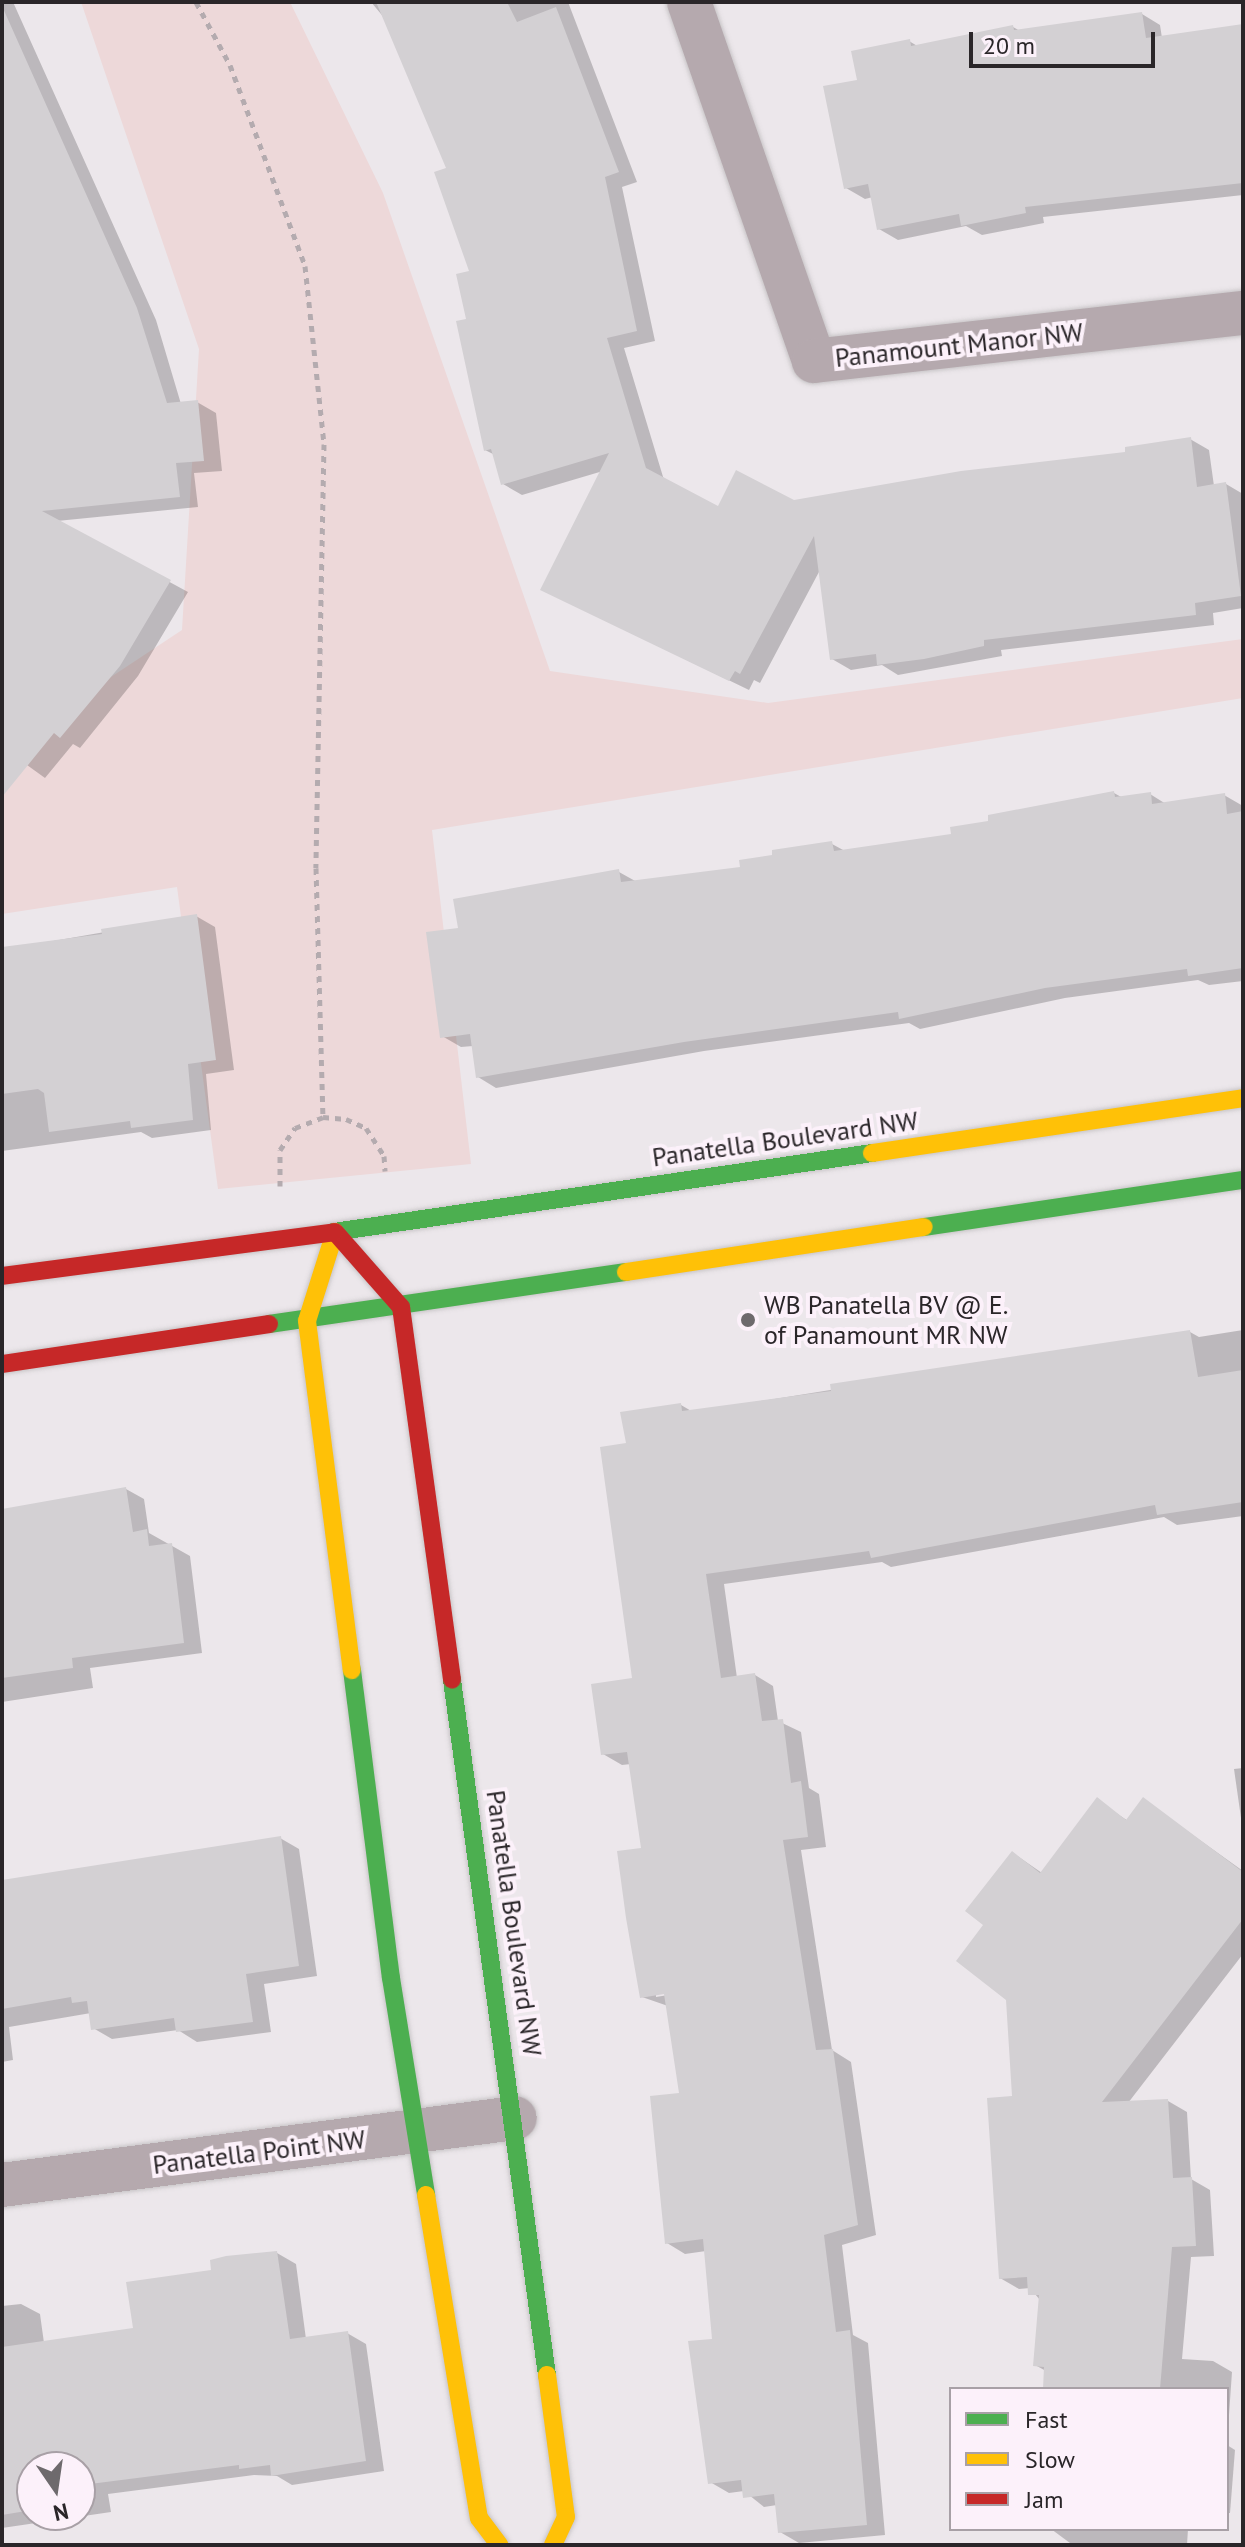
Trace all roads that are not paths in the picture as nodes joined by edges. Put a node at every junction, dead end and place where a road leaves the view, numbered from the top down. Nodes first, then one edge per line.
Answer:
1 (689, 2) edge
2 (1243, 313) edge
3 (1243, 1098) edge
4 (1243, 1180) edge
5 (335, 1232) junction
6 (2, 1276) edge
7 (401, 1307) junction
8 (307, 1321) junction
9 (2, 1364) edge
10 (515, 2118) junction
11 (419, 2132) junction
12 (2, 2185) edge
13 (499, 2545) edge
14 (553, 2545) edge

1 - 2 street, Panamount Manor NW
3 - 5 street, Panatella Boulevard NW
4 - 7 street
5 - 6 street, Panatella Boulevard NW
5 - 7 street
5 - 8 street
7 - 8 street
7 - 10 street, Panatella Boulevard NW
8 - 9 street
8 - 11 street
10 - 11 street, Panatella Point NW
10 - 14 street, Panatella Boulevard NW
11 - 12 street, Panatella Point NW
11 - 13 street

